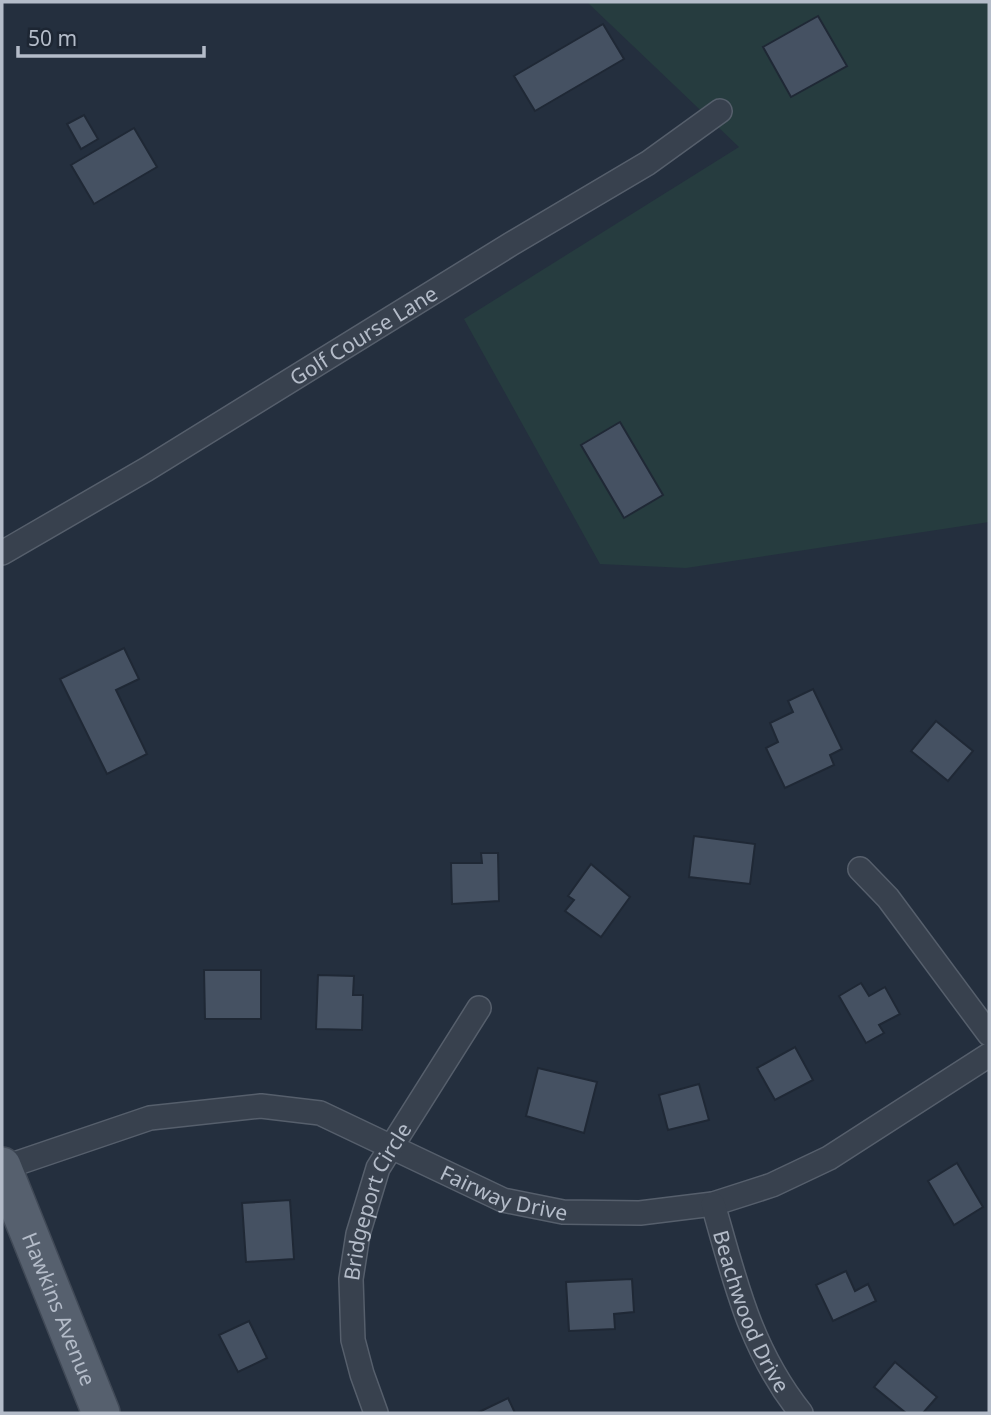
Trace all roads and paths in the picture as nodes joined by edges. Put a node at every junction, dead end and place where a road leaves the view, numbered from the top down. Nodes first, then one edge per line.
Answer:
1 (720, 111) dead end
2 (2, 553) edge
3 (860, 869) dead end
4 (479, 1008) dead end
5 (989, 1034) edge
6 (989, 1055) edge
7 (391, 1146) junction
8 (2, 1167) edge
9 (713, 1204) junction
10 (101, 1413) edge
11 (376, 1413) edge
12 (801, 1413) edge

1 - 2 street, Golf Course Lane
3 - 5 street
4 - 7 street, Bridgeport Circle
6 - 9 street, Fairway Drive
7 - 8 street, Fairway Drive
7 - 9 street, Fairway Drive
7 - 11 street, Bridgeport Circle
8 - 10 main road, Hawkins Avenue
9 - 12 street, Beachwood Drive

